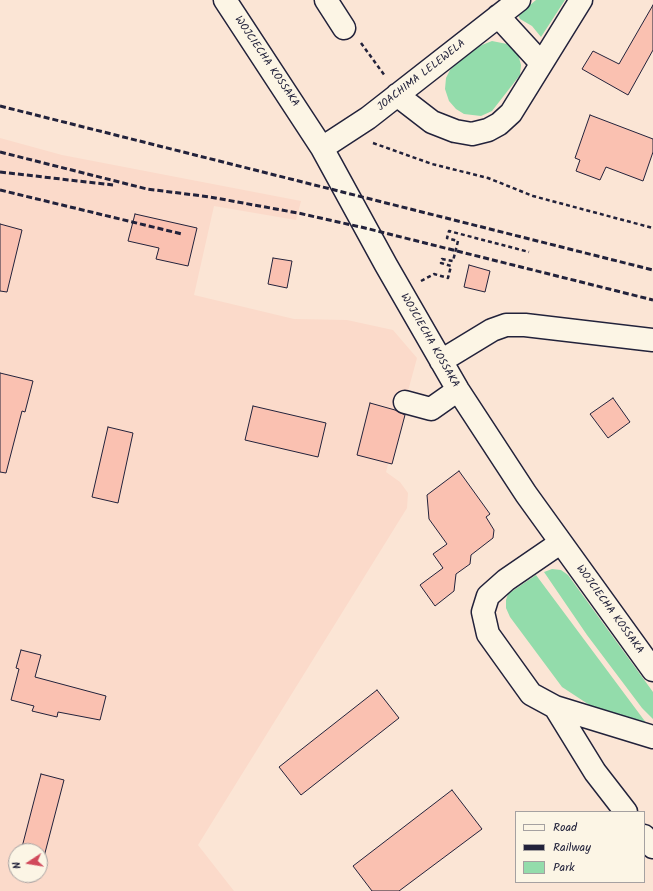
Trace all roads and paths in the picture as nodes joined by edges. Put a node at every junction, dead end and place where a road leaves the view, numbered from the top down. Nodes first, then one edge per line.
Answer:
1 (225, 0) edge
2 (326, 0) edge
3 (519, 0) edge
4 (581, 0) edge
5 (498, 16) junction
6 (344, 28) joint
7 (542, 63) junction
8 (386, 76) dead end
9 (397, 95) junction
10 (369, 144) dead end
11 (322, 148) junction
12 (653, 228) edge
13 (529, 252) dead end
14 (420, 282) dead end
15 (653, 340) edge
16 (441, 361) junction
17 (458, 390) junction
18 (405, 402) dead end
19 (560, 543) junction
20 (653, 670) edge
21 (555, 706) junction
22 (653, 737) edge
23 (625, 811) edge
24 (645, 837) edge
25 (653, 847) edge

1 - 11 street, WOJCIECHA KOSSAKA
2 - 6 street
3 - 5 street, JOACHIMA LELEWELA
4 - 7 street
5 - 7 street
5 - 9 street, JOACHIMA LELEWELA
6 - 8 path
7 - 9 street
9 - 11 street, JOACHIMA LELEWELA
10 - 12 path
11 - 16 street, WOJCIECHA KOSSAKA
13 - 14 path
15 - 16 street
16 - 17 street, WOJCIECHA KOSSAKA
17 - 18 street
17 - 19 street, WOJCIECHA KOSSAKA
19 - 20 street, WOJCIECHA KOSSAKA
19 - 21 street
21 - 22 street
21 - 23 street
24 - 25 street

